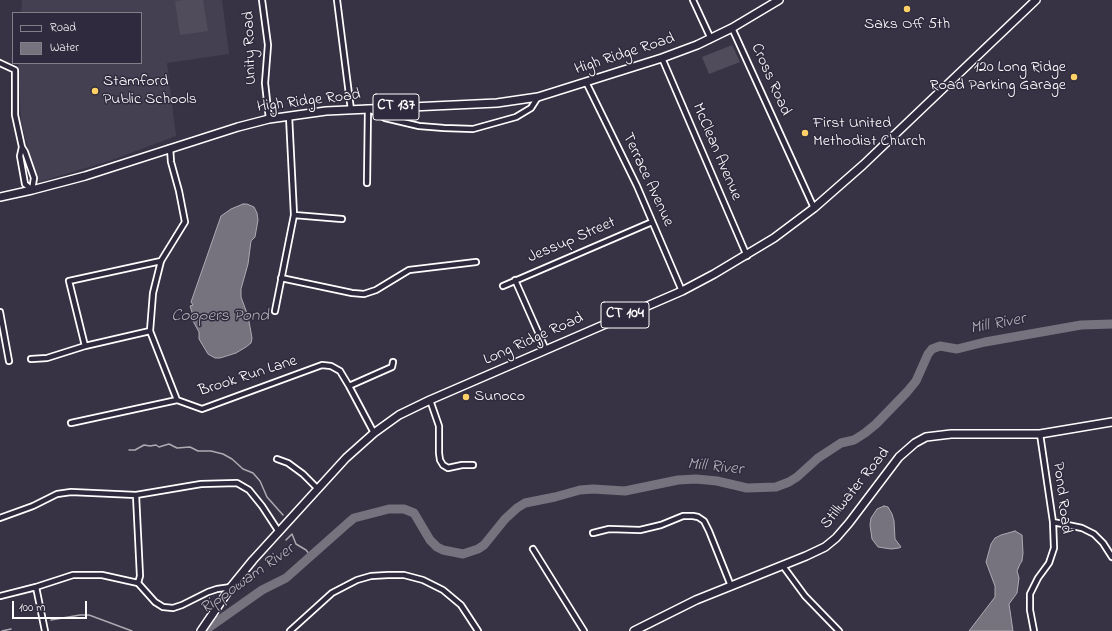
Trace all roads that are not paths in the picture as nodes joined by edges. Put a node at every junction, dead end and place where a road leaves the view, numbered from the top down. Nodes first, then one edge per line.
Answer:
1 (262, 0) edge
2 (337, 0) edge
3 (693, 0) edge
4 (778, 0) edge
5 (1036, 0) edge
6 (732, 28) junction
7 (711, 39) junction
8 (662, 58) junction
9 (0, 64) edge
10 (586, 82) junction
11 (538, 97) junction
12 (368, 108) junction
13 (351, 110) junction
14 (289, 116) junction
15 (269, 120) junction
16 (22, 147) junction
17 (170, 148) junction
18 (367, 183) dead end
19 (32, 190) junction
20 (0, 197) edge
21 (814, 208) junction
22 (294, 215) junction
23 (342, 219) dead end
24 (652, 222) junction
25 (747, 256) junction
26 (161, 261) junction
27 (476, 262) dead end
28 (281, 278) junction
29 (515, 280) junction
30 (503, 286) dead end
31 (682, 291) junction
32 (275, 311) dead end
33 (0, 312) edge
34 (150, 331) junction
35 (85, 346) junction
36 (546, 350) junction
37 (31, 359) dead end
38 (10, 361) dead end
39 (393, 362) dead end
40 (349, 386) junction
41 (177, 400) junction
42 (430, 400) junction
43 (1112, 422) edge
44 (71, 423) dead end
45 (374, 433) junction
46 (1040, 434) junction
47 (277, 459) dead end
48 (473, 465) dead end
49 (318, 489) junction
50 (136, 495) junction
51 (0, 518) edge
52 (1053, 522) junction
53 (279, 532) junction
54 (593, 532) dead end
55 (533, 549) dead end
56 (1112, 557) edge
57 (783, 566) junction
58 (138, 583) junction
59 (731, 586) junction
60 (36, 587) junction
61 (231, 587) junction
62 (0, 596) edge
63 (45, 631) edge
64 (201, 631) edge
65 (290, 631) edge
66 (478, 631) edge
67 (584, 631) edge
68 (634, 631) edge
69 (839, 631) edge
70 (1034, 631) edge

1 - 15 street, Unity Road
2 - 13 street
3 - 7 street
4 - 6 main road, High Ridge Road / CT 137
5 - 21 main road, Long Ridge Road / CT 104
6 - 7 main road, High Ridge Road / CT 137
6 - 21 street, Cross Road
7 - 8 main road, High Ridge Road / CT 137
8 - 10 main road, High Ridge Road / CT 137
8 - 25 street, McClean Avenue
9 - 16 street
10 - 11 main road, High Ridge Road / CT 137
10 - 24 street, Terrace Avenue
11 - 12 main road, High Ridge Road / CT 137
11 - 12 street
12 - 13 main road, High Ridge Road / CT 137
12 - 18 street
13 - 14 main road, High Ridge Road / CT 137
14 - 15 main road, High Ridge Road / CT 137
14 - 22 street
15 - 17 main road, High Ridge Road / CT 137
16 - 19 street
16 - 19 street
17 - 19 main road, High Ridge Road / CT 137
17 - 26 street
19 - 20 main road, High Ridge Road / CT 137
21 - 25 main road, Long Ridge Road / CT 104
22 - 23 street
22 - 28 street
24 - 29 street, Jessup Street
24 - 31 street, Terrace Avenue
25 - 31 main road, Long Ridge Road / CT 104
26 - 34 street
26 - 35 street
27 - 28 street
28 - 32 street
29 - 30 street, Jessup Street
29 - 36 street
31 - 36 main road, Long Ridge Road / CT 104
33 - 38 street
34 - 35 street
34 - 41 street
35 - 37 street
36 - 42 main road, Long Ridge Road / CT 104
39 - 40 street
40 - 41 street, Brook Run Lane
40 - 45 street, Brook Run Lane
41 - 44 street, Brook Run Lane
42 - 45 main road, Long Ridge Road / CT 104
42 - 48 street
43 - 46 main road, Stillwater Road
45 - 49 main road, Long Ridge Road / CT 104
46 - 52 street, Pond Road
46 - 57 main road, Stillwater Road
47 - 49 street
49 - 53 main road, Long Ridge Road / CT 104
50 - 51 street
50 - 53 street
50 - 58 street
52 - 56 street
52 - 70 street, Pond Road
53 - 61 main road, Long Ridge Road / CT 104
54 - 59 street
55 - 67 street
57 - 59 main road, Stillwater Road
57 - 69 street
58 - 60 street
58 - 61 street
59 - 68 main road, Stillwater Road
60 - 62 street
60 - 63 street
61 - 64 main road, Long Ridge Road / CT 104
65 - 66 street

